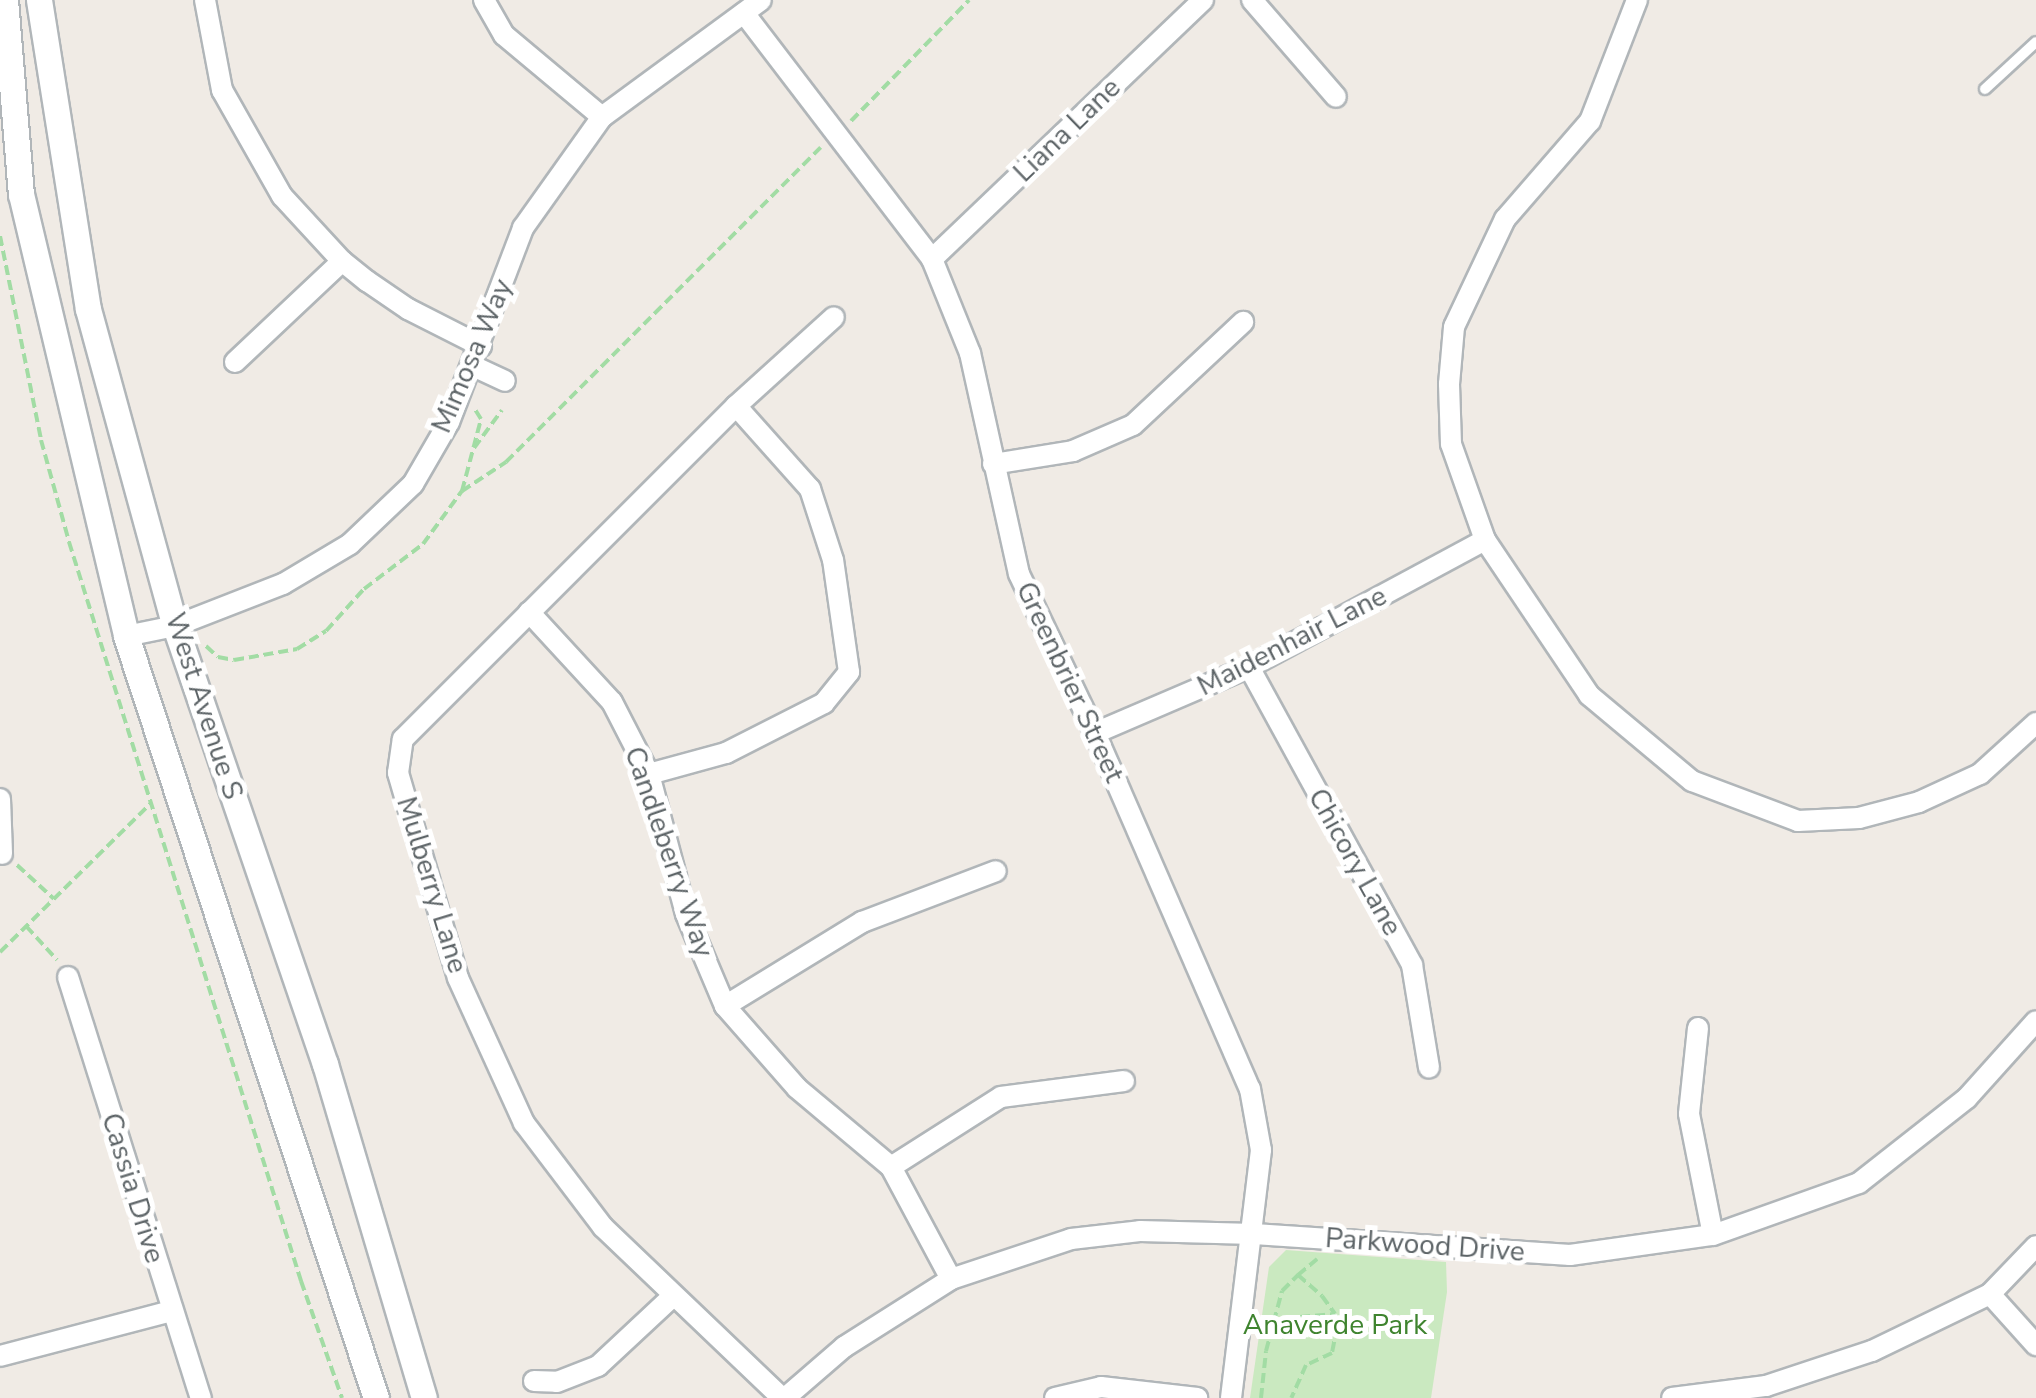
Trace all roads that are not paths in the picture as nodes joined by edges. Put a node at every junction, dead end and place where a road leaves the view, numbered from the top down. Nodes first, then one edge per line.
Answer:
1 (5, 0) edge
2 (38, 0) edge
3 (205, 0) edge
4 (484, 0) edge
5 (1202, 0) edge
6 (1252, 0) edge
7 (1637, 0) edge
8 (752, 7) edge
9 (2036, 42) edge
10 (1986, 88) dead end
11 (1336, 97) dead end
12 (602, 117) junction
13 (932, 259) junction
14 (342, 261) junction
15 (834, 317) dead end
16 (1242, 322) dead end
17 (477, 356) junction
18 (235, 362) dead end
19 (505, 381) dead end
20 (736, 406) junction
21 (992, 464) junction
22 (1485, 540) junction
23 (529, 612) junction
24 (185, 622) junction
25 (126, 636) junction
26 (1249, 667) junction
27 (2036, 723) edge
28 (1095, 733) junction
29 (648, 774) junction
30 (0, 798) edge
31 (2, 854) edge
32 (996, 871) dead end
33 (68, 977) road end
34 (725, 1006) junction
35 (2036, 1021) edge
36 (1698, 1028) dead end
37 (1429, 1068) dead end
38 (1124, 1081) dead end
39 (891, 1167) junction
40 (1254, 1234) junction
41 (1713, 1235) junction
42 (2036, 1246) edge
43 (951, 1280) junction
44 (1990, 1294) junction
45 (672, 1296) junction
46 (171, 1310) junction
47 (2036, 1344) edge
48 (0, 1356) edge
49 (534, 1381) dead end
50 (1769, 1392) edge
51 (201, 1398) edge
52 (376, 1398) edge
53 (424, 1398) edge
54 (783, 1398) edge
55 (1056, 1398) edge
56 (1197, 1398) edge
57 (1231, 1398) edge
58 (1672, 1398) edge

1 - 25 street, West Avenue S
2 - 24 street, West Avenue S
3 - 14 street
4 - 12 street
5 - 13 street, Liana Lane
6 - 11 street
7 - 22 street
8 - 12 street, Mimosa Way
8 - 13 street, Greenbrier Street
9 - 10 lane
12 - 17 street, Mimosa Way
13 - 21 street, Greenbrier Street
14 - 17 street
14 - 18 street
15 - 20 street, Mulberry Lane
16 - 21 street
17 - 19 street
17 - 24 street, Mimosa Way
20 - 23 street, Mulberry Lane
20 - 29 street
21 - 28 street, Greenbrier Street
22 - 26 street, Maidenhair Lane
22 - 27 street
23 - 29 street, Candleberry Way
23 - 45 street, Mulberry Lane
24 - 25 street, Mimosa Way
24 - 53 street, West Avenue S
25 - 52 street, West Avenue S
26 - 28 street, Maidenhair Lane
26 - 37 street, Chicory Lane
28 - 40 street, Greenbrier Street
29 - 34 street, Candleberry Way
30 - 31 street
32 - 34 street
33 - 46 street, Cassia Drive
34 - 39 street, Candleberry Way
35 - 41 street, Parkwood Drive
36 - 41 street
38 - 39 street
39 - 43 street, Candleberry Way
40 - 41 street, Parkwood Drive
40 - 43 street, Parkwood Drive
40 - 57 street, Greenbrier Street
42 - 44 street
43 - 54 street, Parkwood Drive
44 - 47 street
44 - 50 street
45 - 49 street
45 - 54 street, Mulberry Lane
46 - 48 street
46 - 51 street, Cassia Drive
50 - 58 street
55 - 56 street

